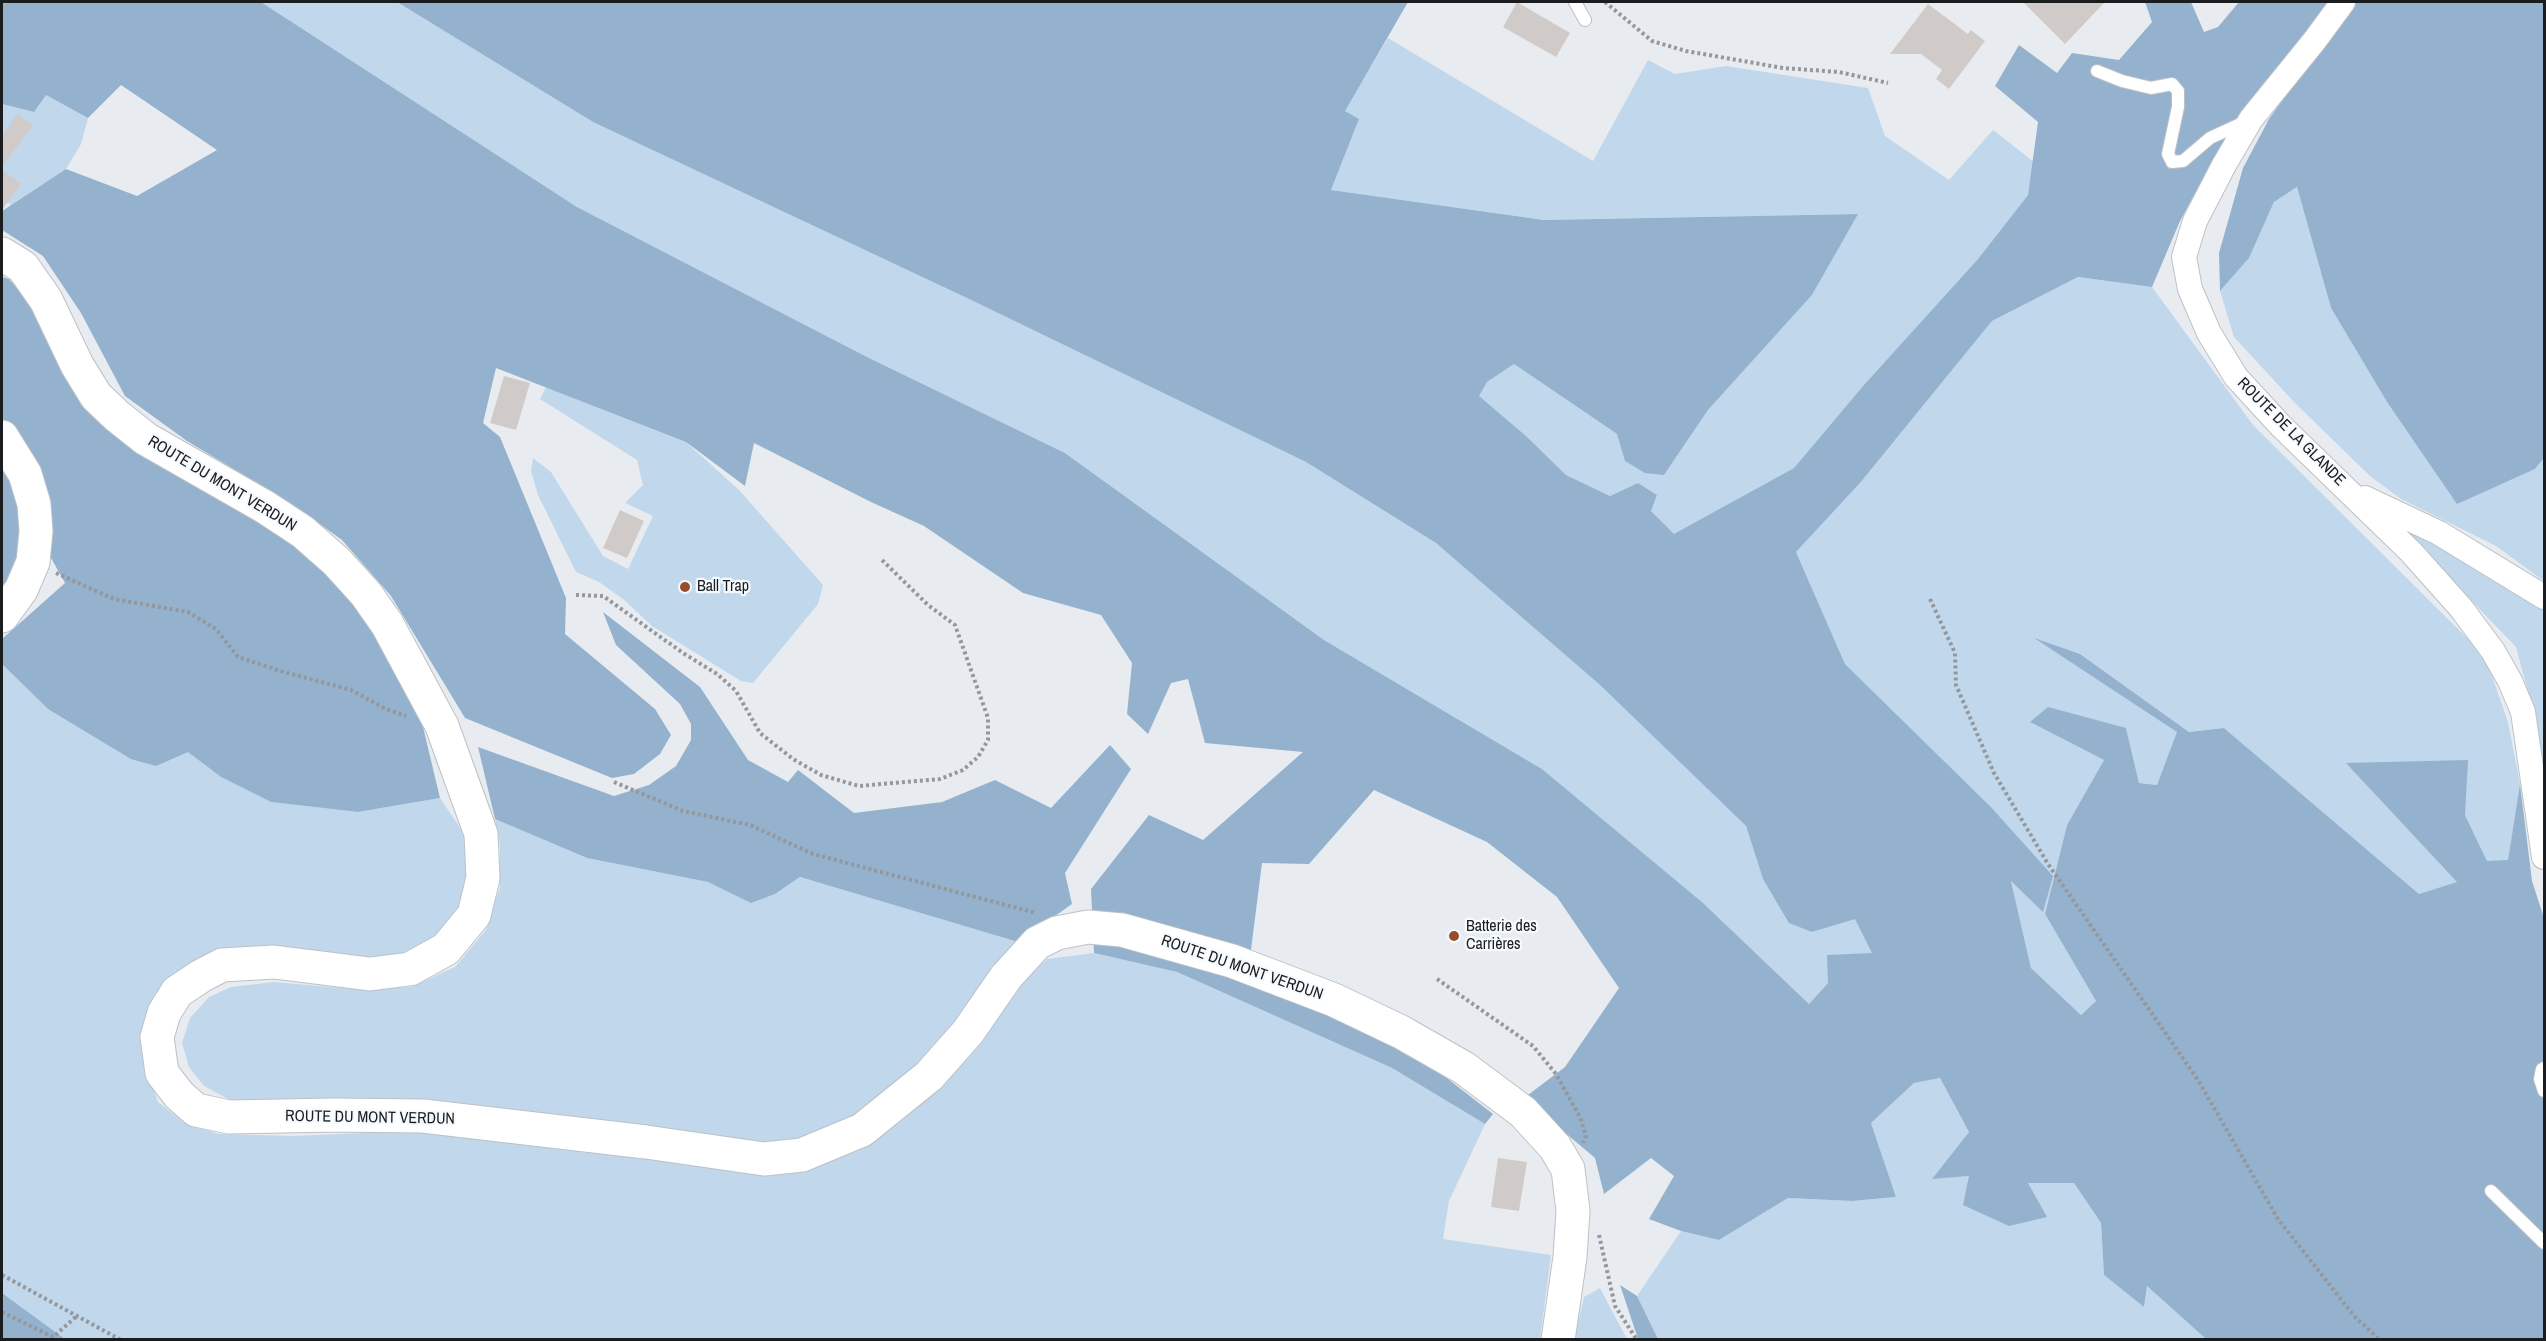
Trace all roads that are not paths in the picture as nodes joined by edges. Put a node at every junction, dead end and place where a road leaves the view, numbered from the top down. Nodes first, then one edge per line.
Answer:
1 (1575, 2) edge
2 (2343, 2) edge
3 (1585, 20) dead end
4 (2097, 71) dead end
5 (2251, 119) junction
6 (2, 254) edge
7 (2, 437) edge
8 (2349, 490) junction
9 (2544, 597) edge
10 (2, 616) edge
11 (2544, 857) edge
12 (2544, 1068) edge
13 (2544, 1091) edge
14 (2491, 1191) dead end
15 (2544, 1243) edge
16 (1558, 1340) edge

1 - 3 lane
2 - 5 street, ROUTE DE LA GLANDE
4 - 5 lane
5 - 8 street, ROUTE DE LA GLANDE
6 - 16 street, ROUTE DU MONT VERDUN
7 - 10 street
8 - 9 street
8 - 11 street, ROUTE DE LA GLANDE
12 - 13 lane
14 - 15 lane

